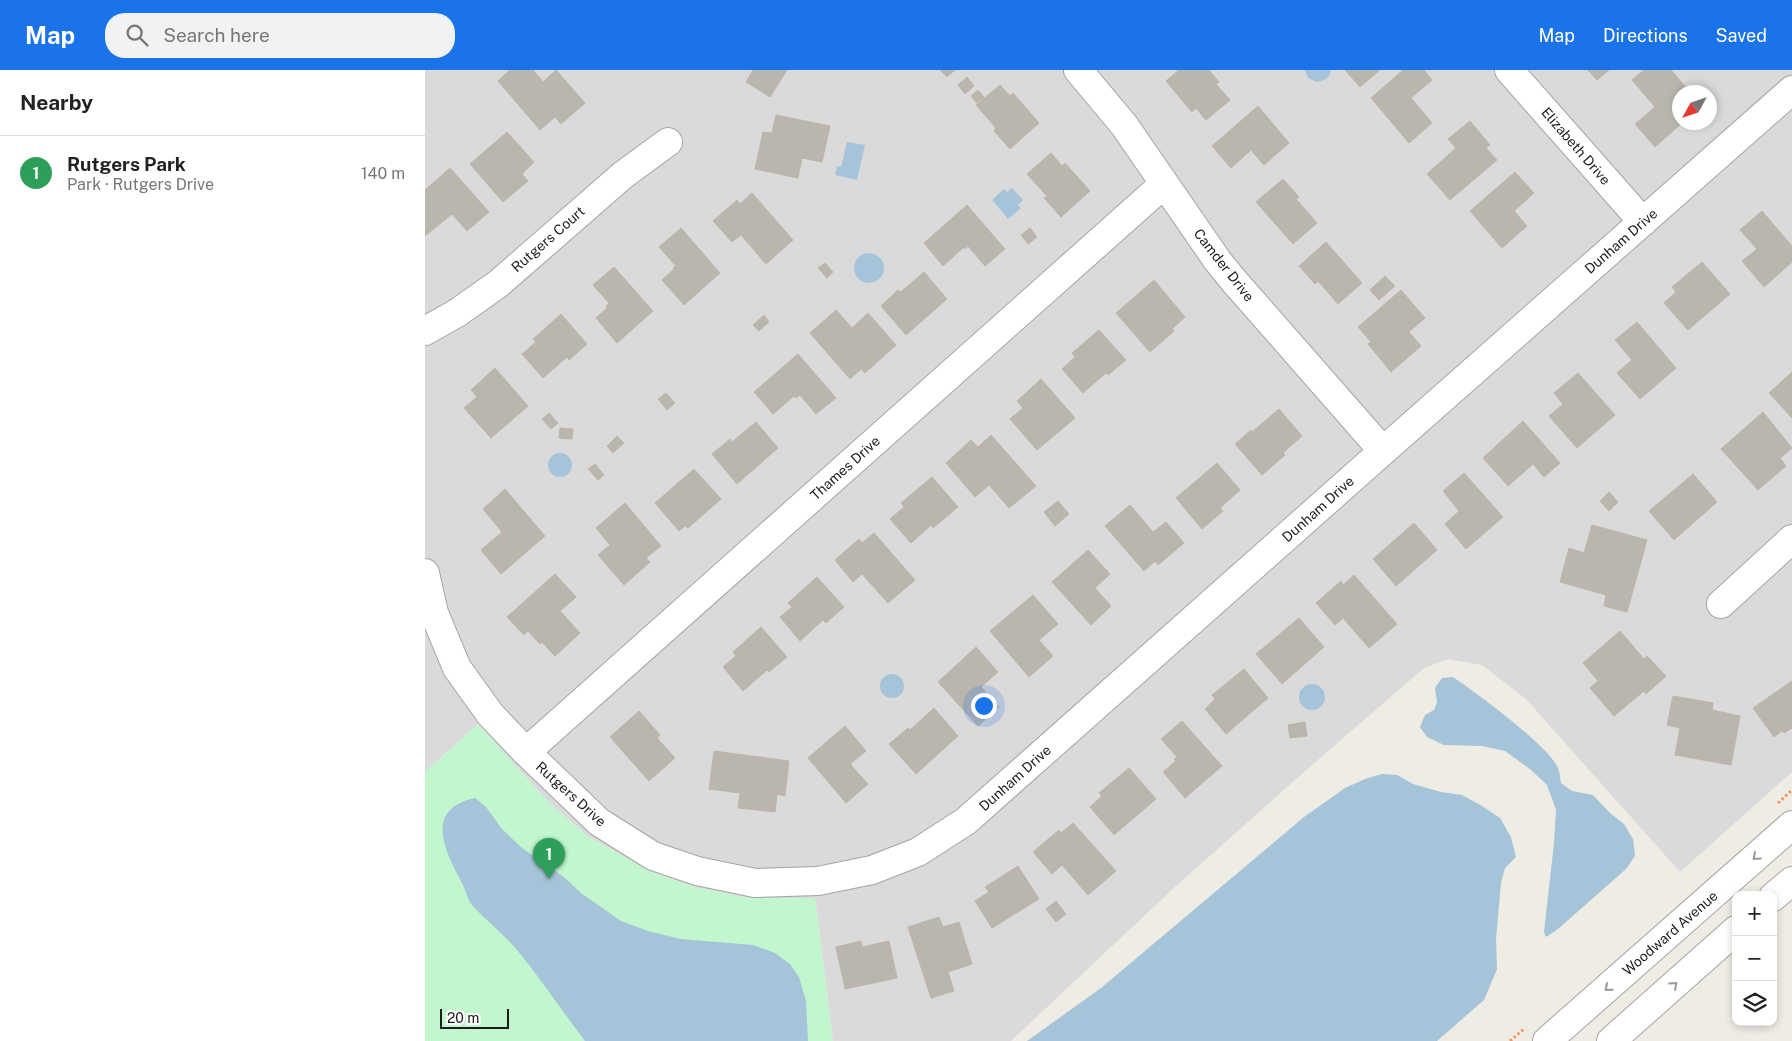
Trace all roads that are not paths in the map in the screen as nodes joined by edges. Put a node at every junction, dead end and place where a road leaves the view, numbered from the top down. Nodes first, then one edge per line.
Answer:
1 (1077, 70) edge
2 (1509, 70) edge
3 (1792, 90) edge
4 (668, 142) dead end
5 (1165, 184) junction
6 (1643, 222) junction
7 (425, 331) edge
8 (1383, 451) junction
9 (1792, 539) edge
10 (425, 573) edge
11 (1721, 604) dead end
12 (526, 752) junction
13 (1792, 824) edge
14 (818, 881) joint
15 (1792, 881) edge
16 (1777, 894) edge
17 (1732, 934) edge
18 (1547, 1041) edge
19 (1611, 1041) edge

1 - 5 street, Camder Drive
2 - 6 street, Elizabeth Drive
3 - 6 street, Dunham Drive
4 - 7 street, Rutgers Court
5 - 8 street, Camder Drive
5 - 12 street, Thames Drive
6 - 8 street, Dunham Drive
8 - 14 street, Dunham Drive
9 - 11 street
10 - 12 street, Rutgers Drive
12 - 14 street, Rutgers Drive
13 -> 18 street, Woodward Avenue
15 - 16 street
19 -> 17 street

